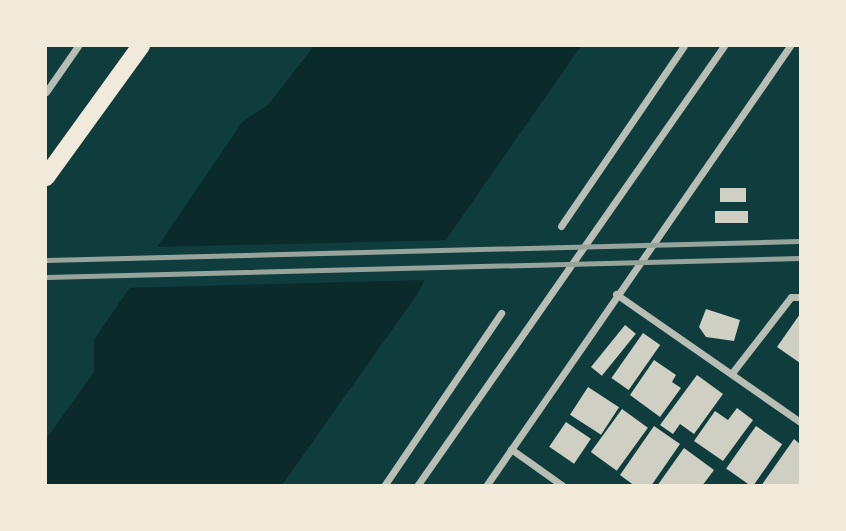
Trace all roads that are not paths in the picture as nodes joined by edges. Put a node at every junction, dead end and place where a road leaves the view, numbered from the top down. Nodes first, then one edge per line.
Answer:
1 (78, 46) edge
2 (141, 46) edge
3 (684, 46) edge
4 (724, 46) edge
5 (790, 46) edge
6 (46, 92) edge
7 (46, 177) edge
8 (561, 226) dead end
9 (615, 293) junction
10 (800, 297) edge
11 (501, 313) dead end
12 (732, 373) junction
13 (800, 422) edge
14 (511, 449) junction
15 (384, 485) edge
16 (417, 485) edge
17 (486, 485) edge
18 (563, 485) edge

1 - 6 street
2 - 7 main road
3 - 8 street
4 - 16 street
5 - 9 street
9 - 12 street
9 - 14 street
10 - 12 street
11 - 15 street
12 - 13 street
14 - 17 street
14 - 18 street

